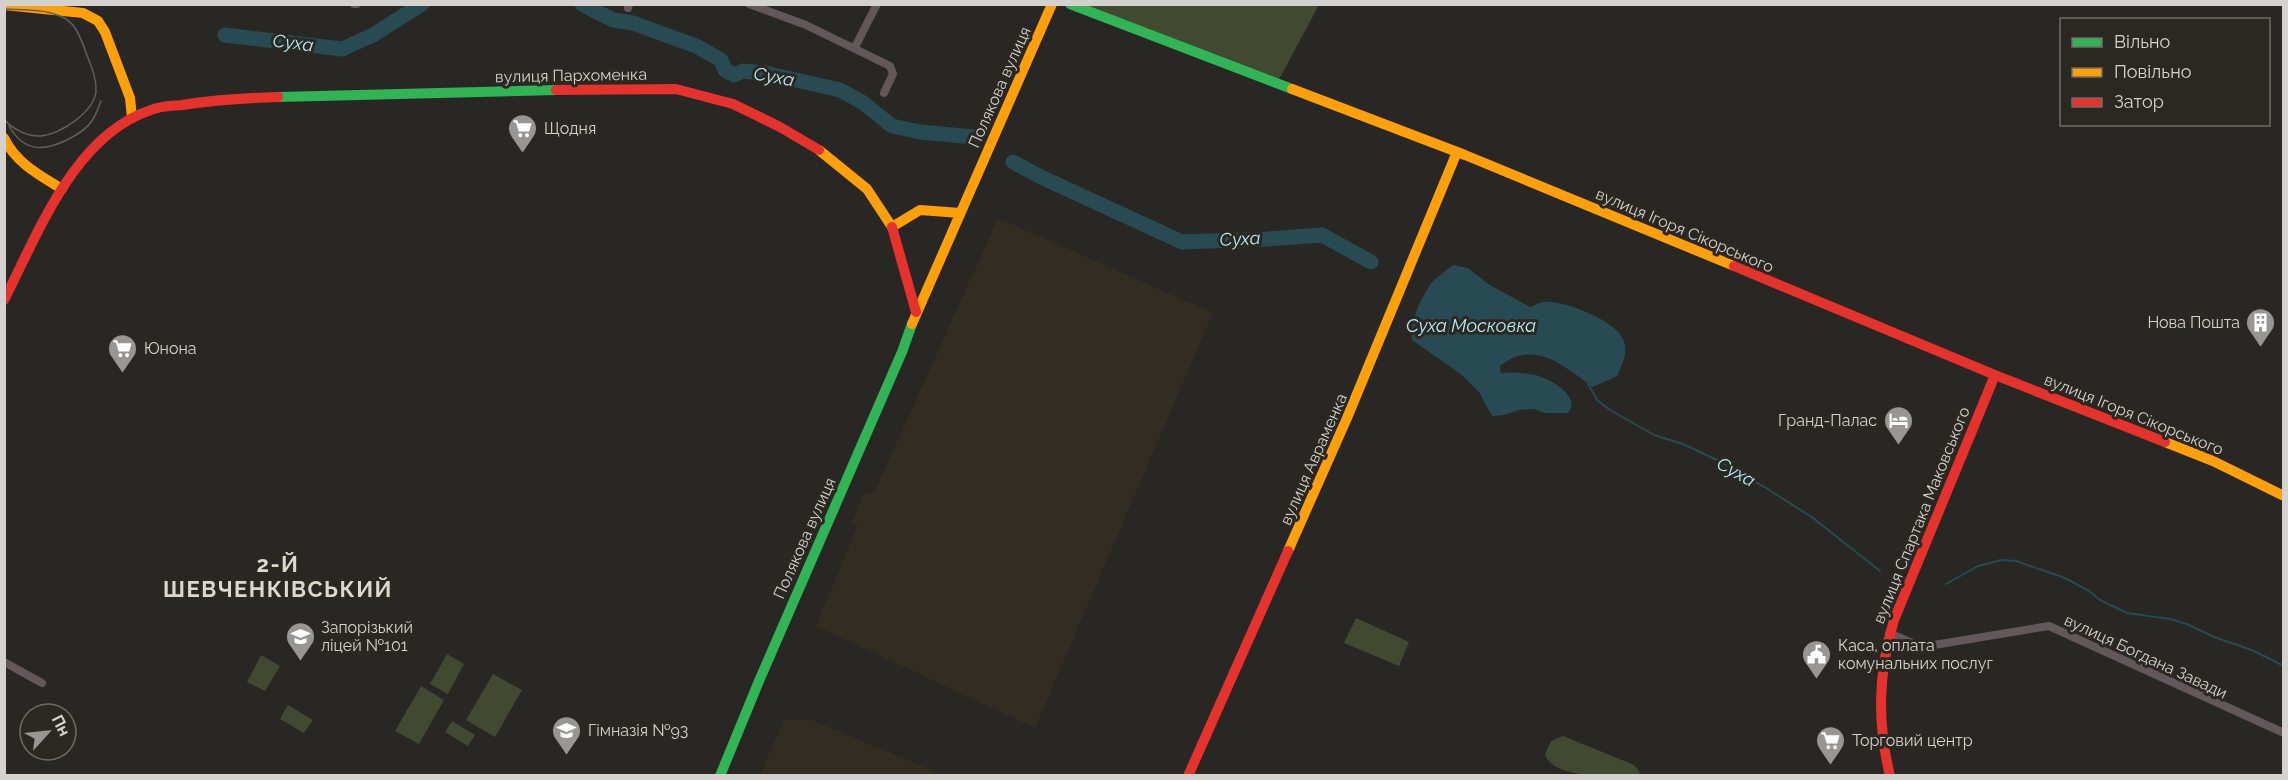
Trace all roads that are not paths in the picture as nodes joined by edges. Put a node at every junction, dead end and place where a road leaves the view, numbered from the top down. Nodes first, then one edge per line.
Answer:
1 (4, 4) edge
2 (749, 4) edge
3 (877, 4) edge
4 (1052, 4) edge
5 (1070, 4) edge
6 (855, 47) junction
7 (884, 93) dead end
8 (132, 118) junction
9 (4, 138) edge
10 (1457, 152) junction
11 (62, 189) junction
12 (960, 213) junction
13 (892, 227) junction
14 (4, 300) edge
15 (916, 312) junction
16 (1995, 375) junction
17 (2283, 496) edge
18 (1889, 633) junction
19 (4, 662) edge
20 (42, 683) dead end
21 (2283, 734) edge
22 (720, 776) edge
23 (1188, 776) edge
24 (1890, 776) edge

1 - 8 street
2 - 6 street
3 - 6 street
4 - 12 street, Полякова вулиця
5 - 10 street, вулиця Ігоря Сікорського
6 - 7 street
8 - 11 street, вулиця Пархоменка
8 - 13 street, вулиця Пархоменка
9 - 11 street
10 - 16 street, вулиця Ігоря Сікорського
10 - 23 street, вулиця Авраменка
11 - 14 street, вулиця Пархоменка
12 - 13 street
12 - 15 street, Полякова вулиця
13 - 15 street
15 - 22 street, Полякова вулиця
16 - 17 street, вулиця Ігоря Сікорського
16 - 18 street, вулиця Спартака Маковського
18 - 21 street, вулиця Богдана Завади
18 - 24 street, вулиця Спартака Маковського
19 - 20 street

